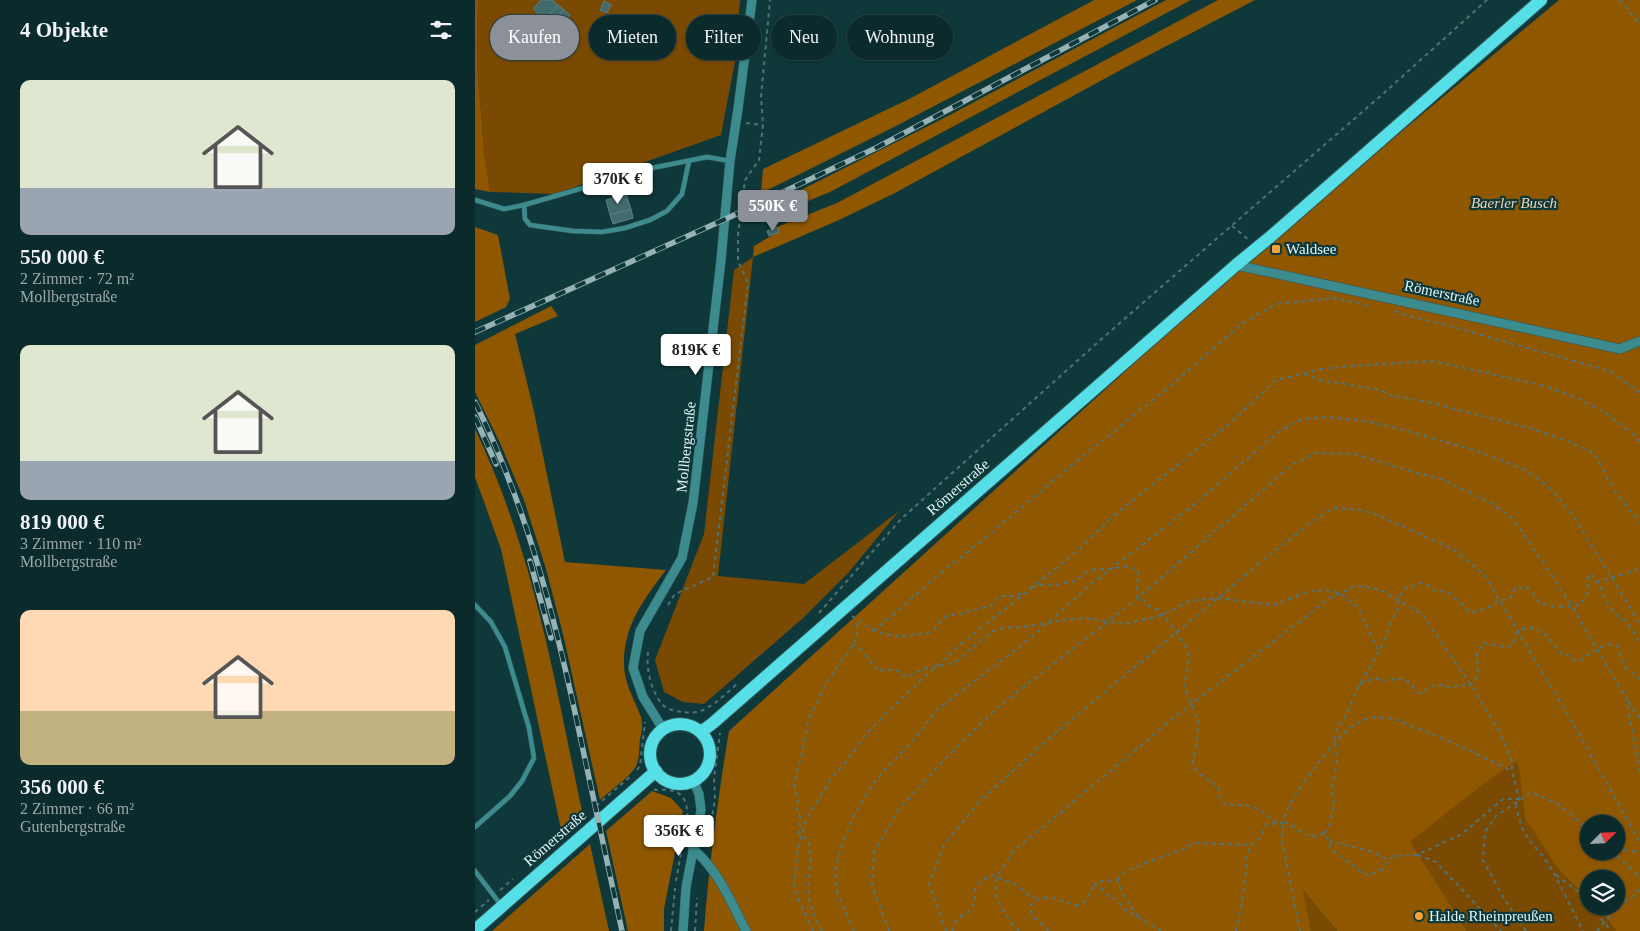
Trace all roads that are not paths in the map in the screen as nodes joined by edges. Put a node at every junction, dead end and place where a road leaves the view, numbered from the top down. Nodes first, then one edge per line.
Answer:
1 (752, 0) edge
2 (1541, 0) edge
3 (689, 161) junction
4 (730, 161) junction
5 (475, 200) edge
6 (524, 205) junction
7 (1236, 265) junction
8 (1640, 341) edge
9 (475, 605) edge
10 (663, 729) junction
11 (701, 732) junction
12 (651, 776) junction
13 (693, 780) junction
14 (475, 827) edge
15 (693, 848) junction
16 (475, 871) edge
17 (502, 906) junction
18 (475, 930) edge
19 (683, 931) edge
20 (746, 931) edge

1 - 4 street, Mollbergstraße
2 - 7 main road, Römerstraße
3 - 4 lane
3 - 6 lane
3 - 6 lane
4 - 10 street, Mollbergstraße
5 - 6 lane
7 - 8 street, Römerstraße
7 - 11 main road, Römerstraße
9 - 14 lane
10 - 11 main road
10 - 12 main road
11 - 13 main road
12 - 13 main road
12 - 17 main road, Römerstraße
13 - 15 street
15 - 19 street
15 - 20 street
16 - 17 lane
17 - 18 main road, Römerstraße

